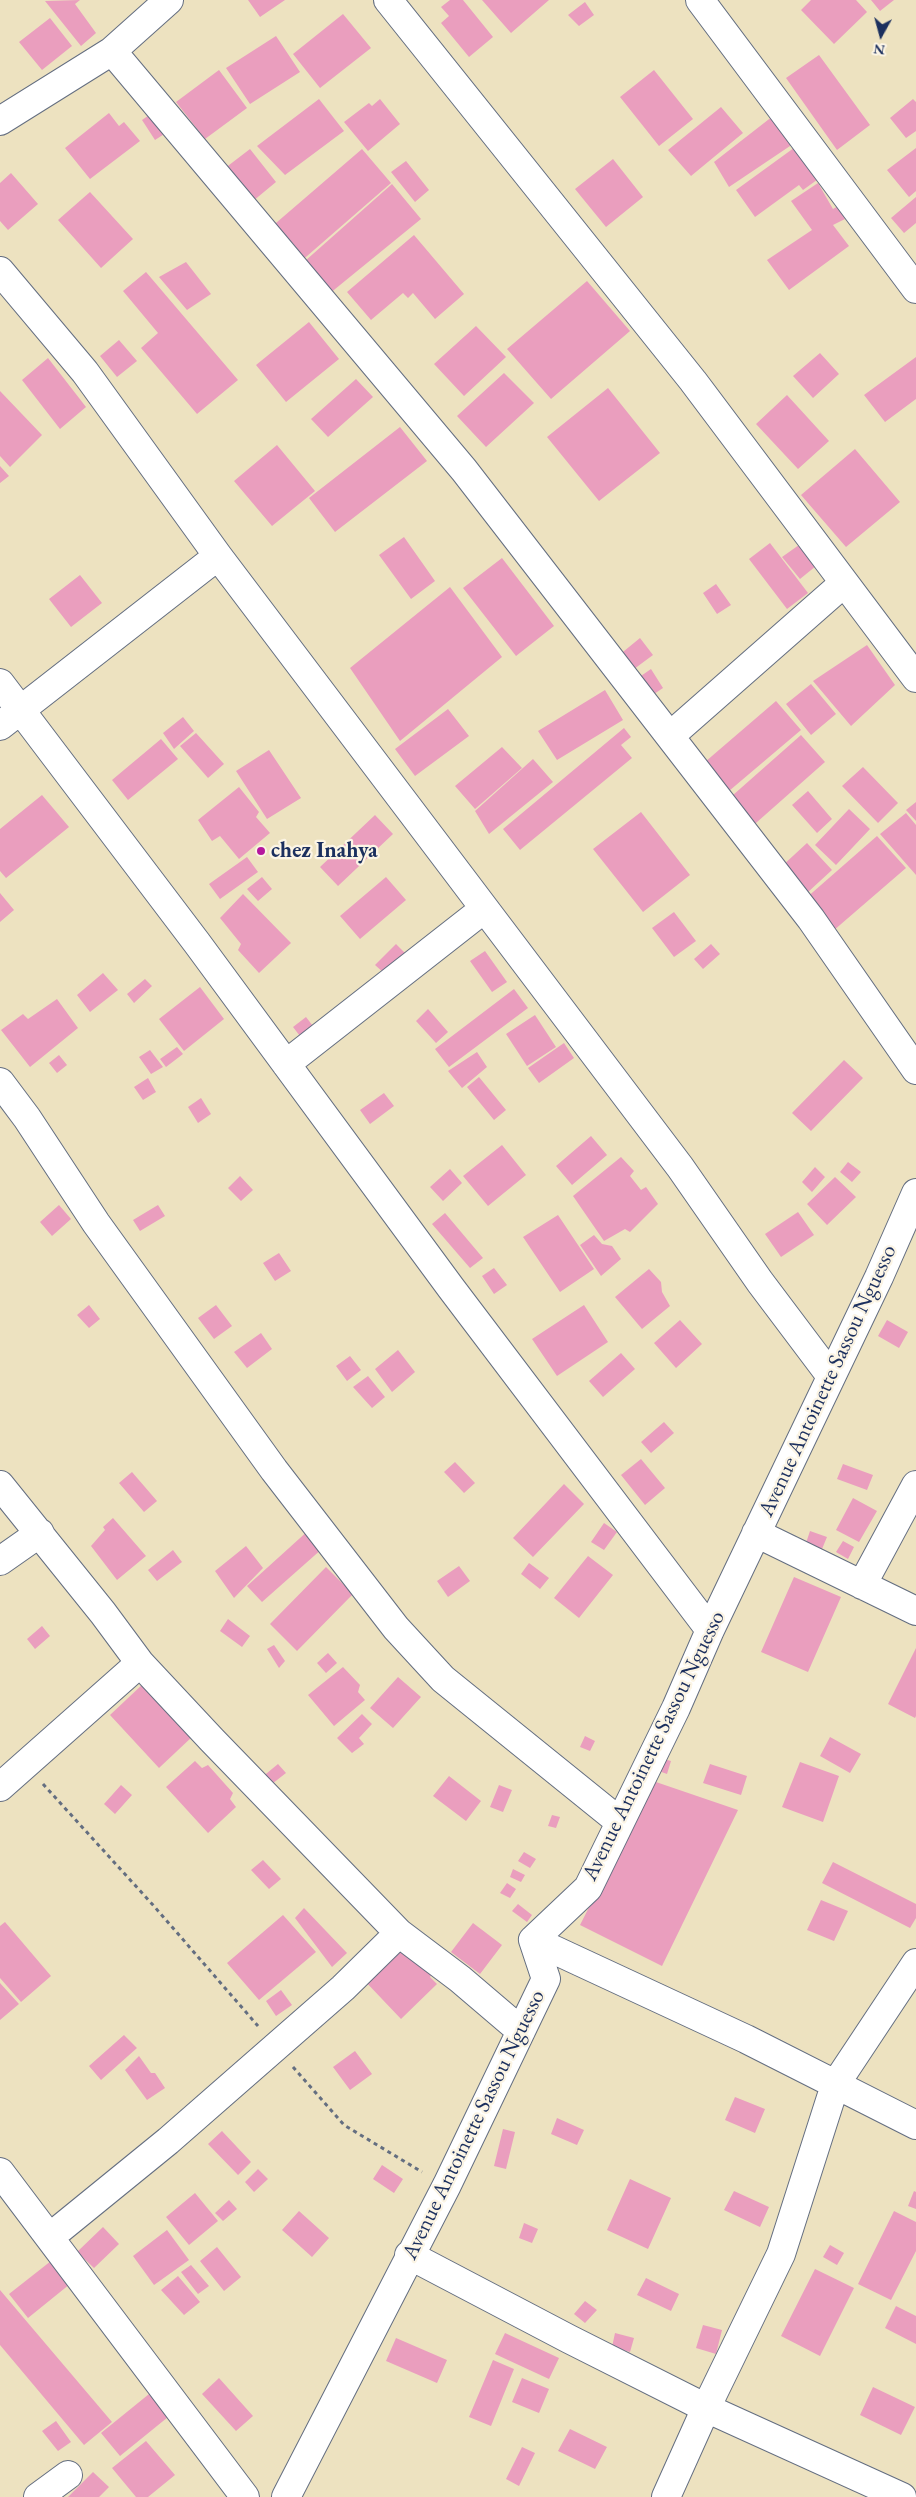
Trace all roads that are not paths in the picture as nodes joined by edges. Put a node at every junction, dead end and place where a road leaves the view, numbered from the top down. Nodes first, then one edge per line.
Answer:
1 (170, 0) edge
2 (388, 0) edge
3 (700, 0) edge
4 (112, 51) junction
5 (0, 121) edge
6 (0, 272) edge
7 (916, 288) edge
8 (218, 556) junction
9 (844, 583) junction
10 (916, 678) edge
11 (0, 683) edge
12 (21, 709) junction
13 (0, 726) edge
14 (670, 736) junction
15 (484, 909) junction
16 (286, 1064) junction
17 (916, 1070) edge
18 (0, 1082) edge
19 (916, 1193) edge
20 (830, 1375) junction
21 (0, 1485) edge
22 (916, 1485) edge
23 (756, 1532) junction
24 (40, 1533) junction
25 (0, 1561) edge
26 (862, 1585) junction
27 (916, 1611) edge
28 (710, 1630) junction
29 (140, 1663) junction
30 (0, 1787) edge
31 (620, 1822) junction
32 (399, 1933) junction
33 (533, 1940) junction
34 (916, 1963) edge
35 (521, 2031) junction
36 (835, 2085) junction
37 (916, 2126) edge
38 (0, 2172) edge
39 (50, 2237) junction
40 (409, 2255) junction
41 (706, 2408) junction
42 (68, 2475) dead end
43 (38, 2497) edge
44 (245, 2497) edge
45 (286, 2497) edge
46 (666, 2497) edge
47 (902, 2497) edge

1 - 4 street
2 - 9 street
3 - 7 street
4 - 5 street
4 - 14 street
6 - 8 street
8 - 12 street
8 - 15 street
9 - 10 street
9 - 14 street
11 - 12 street
12 - 13 street
12 - 16 street
14 - 17 street
15 - 16 street
15 - 20 street
16 - 28 street
18 - 31 street
19 - 20 street, Avenue Antoinette Sassou Nguesso
20 - 23 street, Avenue Antoinette Sassou Nguesso
21 - 24 street
22 - 26 street
23 - 26 street
23 - 28 street, Avenue Antoinette Sassou Nguesso
24 - 25 street
24 - 29 street
26 - 27 street
28 - 31 street, Avenue Antoinette Sassou Nguesso
29 - 30 street
29 - 32 street
31 - 33 street, Avenue Antoinette Sassou Nguesso
32 - 35 street
32 - 39 street
33 - 35 street, Avenue Antoinette Sassou Nguesso
33 - 36 street
34 - 36 street
35 - 40 street, Avenue Antoinette Sassou Nguesso
36 - 37 street
36 - 41 street
38 - 39 street
39 - 44 street
40 - 41 street
40 - 45 street, Avenue Antoinette Sassou Nguesso
41 - 46 street
41 - 47 street
42 - 43 street

